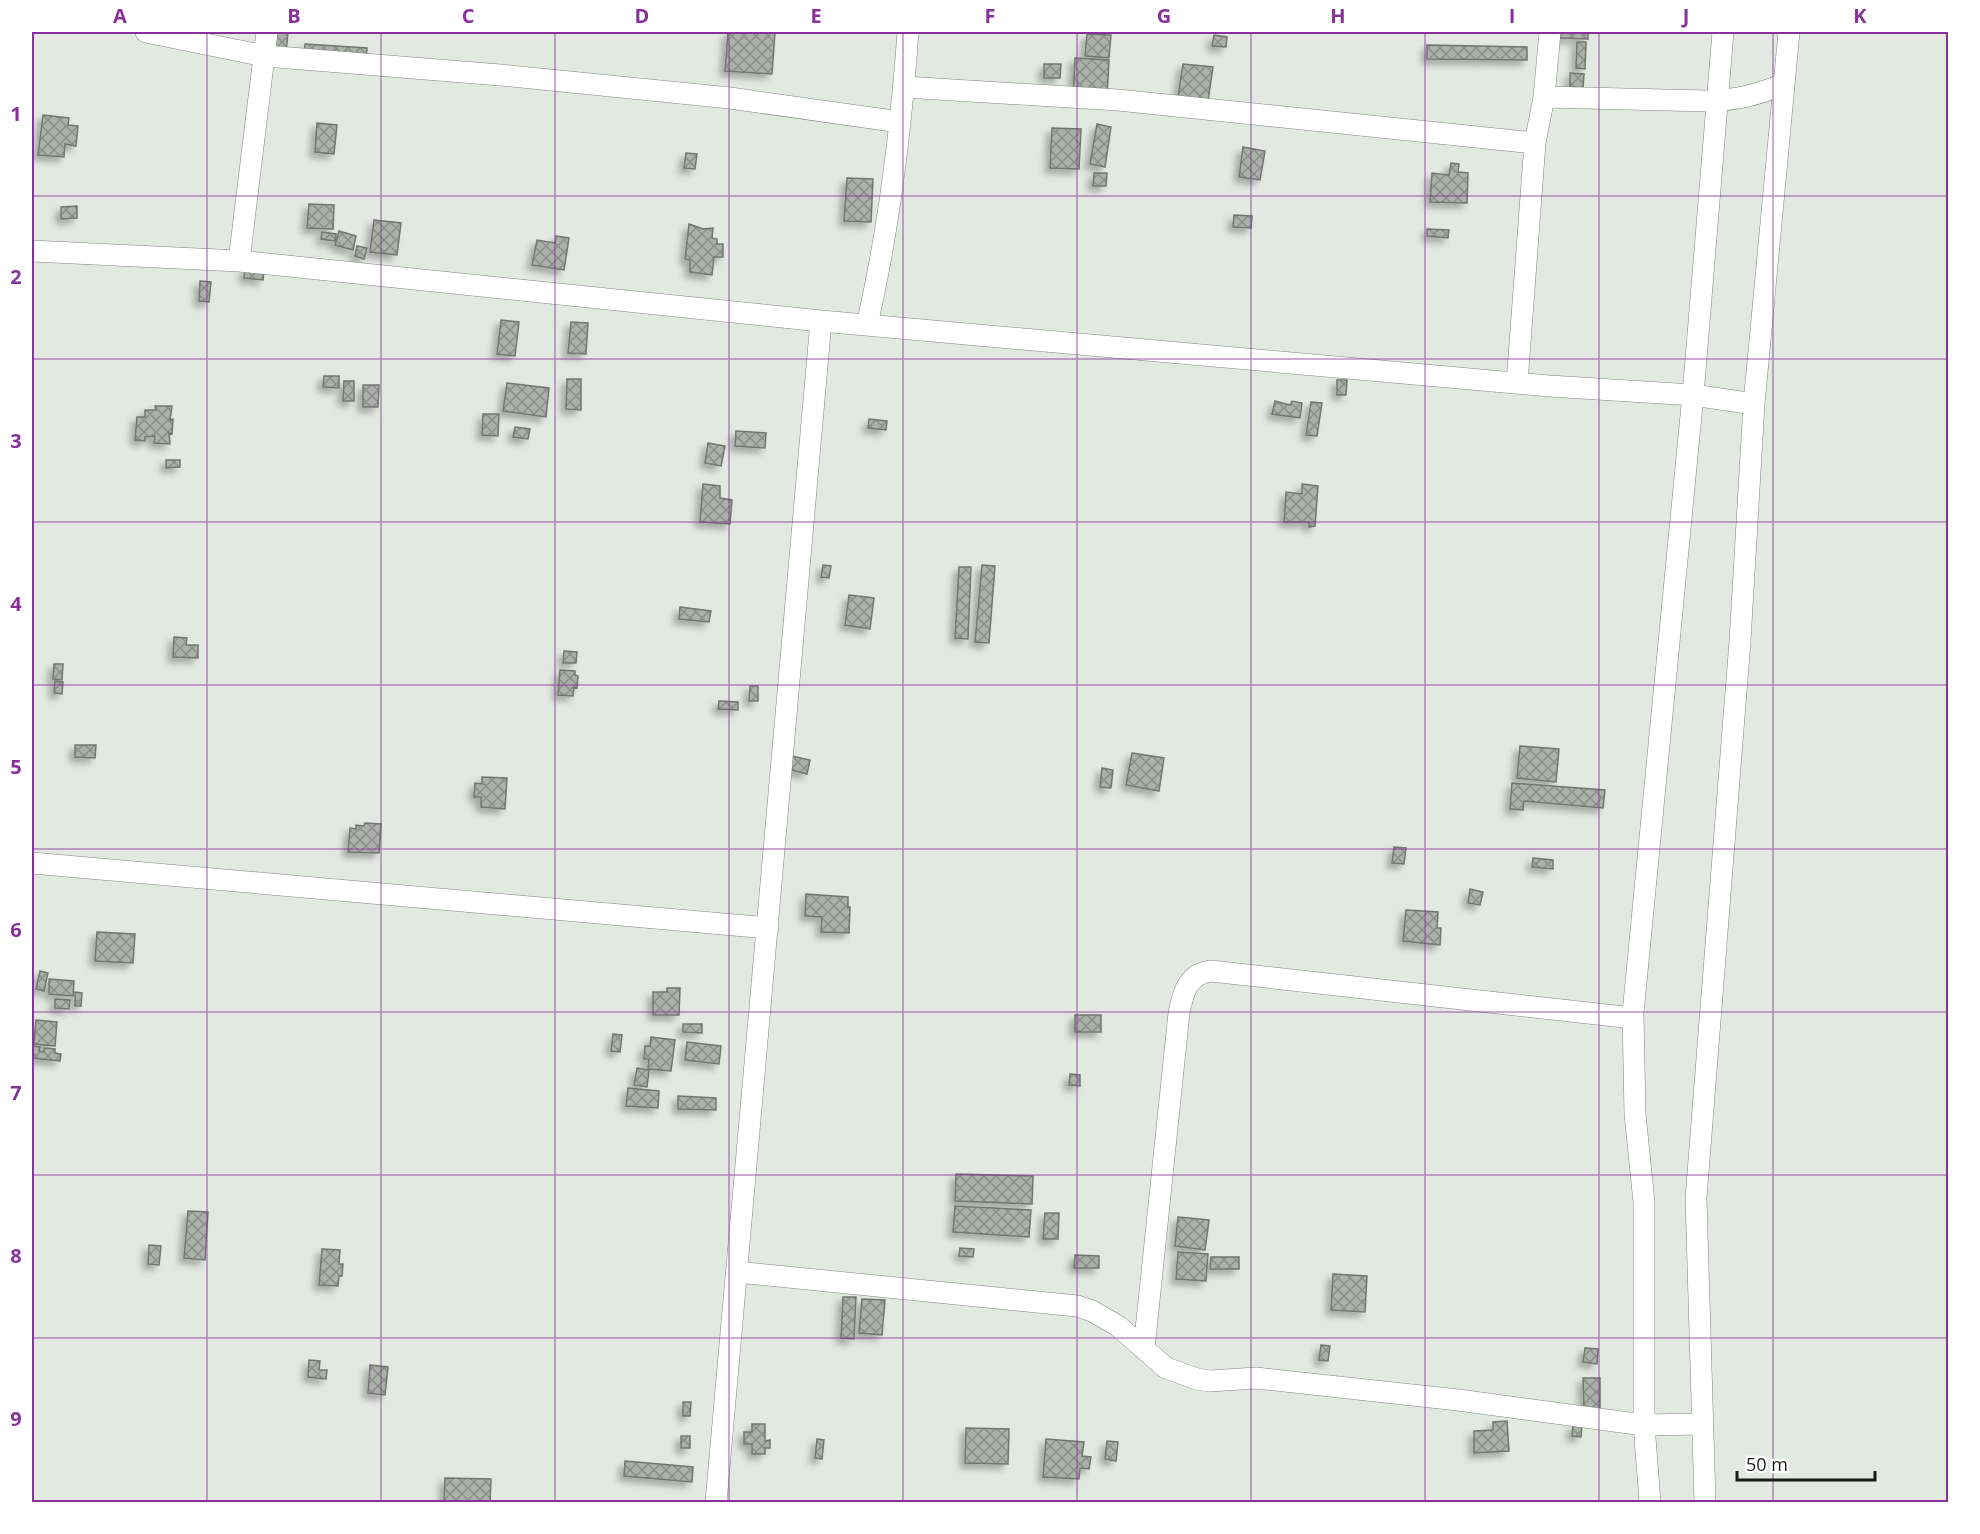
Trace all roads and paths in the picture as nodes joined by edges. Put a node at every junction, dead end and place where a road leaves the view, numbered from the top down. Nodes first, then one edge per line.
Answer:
1 (146, 32) edge
2 (267, 32) edge
3 (908, 32) edge
4 (1550, 32) edge
5 (1723, 32) edge
6 (1789, 32) edge
7 (265, 56) junction
8 (1784, 84) junction
9 (904, 87) junction
10 (1544, 97) junction
11 (1717, 101) junction
12 (900, 122) junction
13 (1535, 143) junction
14 (32, 251) edge
15 (240, 261) junction
16 (821, 321) junction
17 (867, 325) junction
18 (1517, 383) junction
19 (1693, 395) junction
20 (1754, 404) junction
21 (32, 862) edge
22 (768, 928) junction
23 (1633, 1018) junction
24 (738, 1272) junction
25 (1144, 1349) junction
26 (1702, 1424) junction
27 (1644, 1425) junction
28 (716, 1503) edge
29 (1650, 1503) edge
30 (1705, 1503) edge

1 - 7 street
2 - 7 street
3 - 9 street
4 - 10 street
5 - 11 street
6 - 8 street
7 - 12 street
7 - 15 street
8 - 11 street
8 - 20 street
9 - 12 street
9 - 13 street
10 - 11 street
10 - 13 street
11 - 19 street
12 - 17 street
13 - 18 street
14 - 15 street
15 - 16 street
16 - 17 street
16 - 22 street
17 - 18 street
18 - 19 street
19 - 20 street
19 - 23 street
20 - 26 street
21 - 22 street
22 - 24 street
23 - 25 street
23 - 27 street
24 - 25 street
24 - 28 street
25 - 27 street
26 - 27 street
26 - 30 street
27 - 29 street

